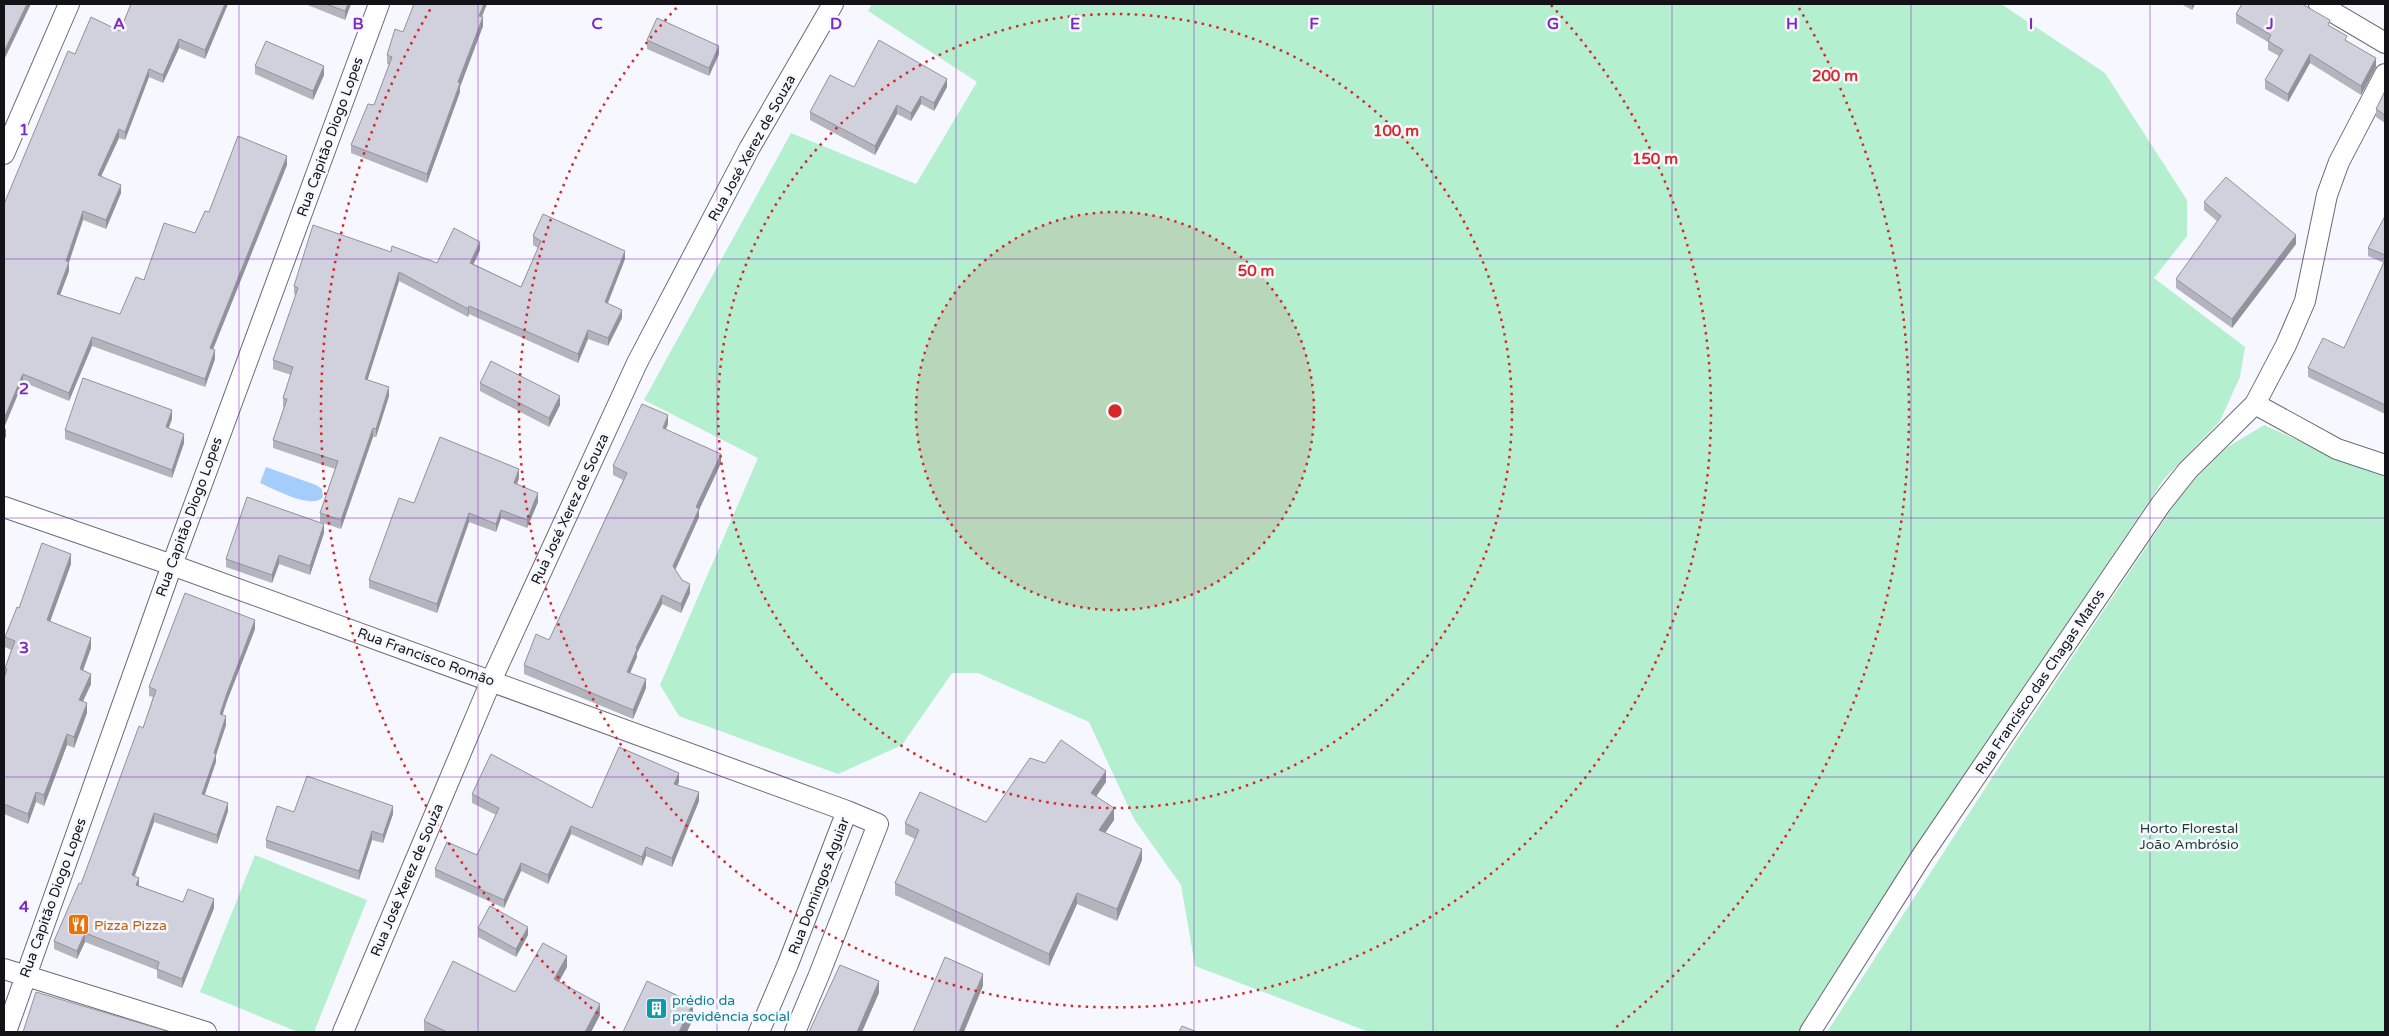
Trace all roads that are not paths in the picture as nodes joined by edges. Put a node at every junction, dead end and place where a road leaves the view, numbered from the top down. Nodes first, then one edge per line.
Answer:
1 (69, 4) edge
2 (379, 4) edge
3 (833, 4) edge
4 (2319, 4) edge
5 (2385, 43) edge
6 (2385, 74) edge
7 (4, 154) edge
8 (2255, 404) junction
9 (2385, 465) edge
10 (4, 507) edge
11 (172, 564) junction
12 (491, 681) junction
13 (847, 811) junction
14 (788, 964) junction
15 (4, 969) edge
16 (819, 975) junction
17 (25, 976) junction
18 (6, 1032) edge
19 (206, 1032) edge
20 (343, 1032) edge
21 (759, 1032) edge
22 (795, 1032) edge
23 (1810, 1032) edge

1 - 7 street
2 - 11 street, Rua Capitão Diogo Lopes
3 - 12 street, Rua José Xerez de Souza
4 - 5 street
6 - 8 street, Rua Francisco das Chagas Matos
8 - 9 street
8 - 23 street, Rua Francisco das Chagas Matos
10 - 11 street, Rua Francisco Romão
11 - 12 street, Rua Francisco Romão
11 - 17 street, Rua Capitão Diogo Lopes
12 - 13 street, Rua Francisco Romão
12 - 20 street, Rua José Xerez de Souza
13 - 14 street, Rua Domingos Aguiar
13 - 16 street, Rua Domingos Aguiar
14 - 16 street
14 - 21 street, Rua Domingos Aguiar
15 - 17 street
16 - 22 street, Rua Domingos Aguiar
17 - 18 street, Rua Capitão Diogo Lopes
17 - 19 street

